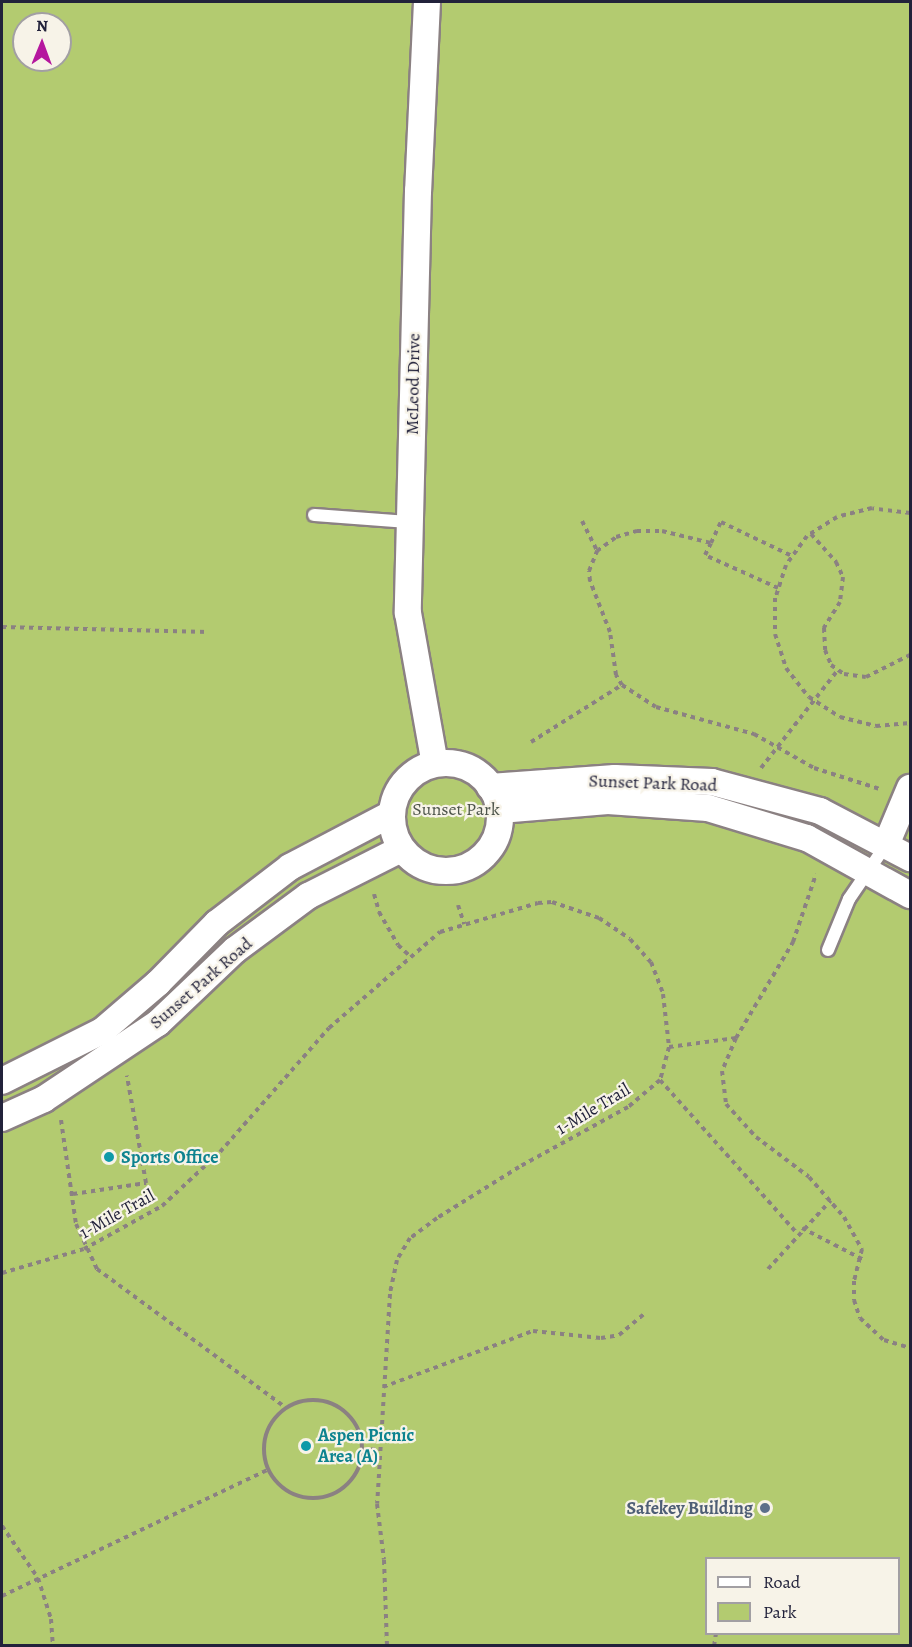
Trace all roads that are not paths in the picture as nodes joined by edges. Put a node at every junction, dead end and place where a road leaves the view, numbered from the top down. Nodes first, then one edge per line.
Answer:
1 (427, 2) edge
2 (314, 515) dead end
3 (410, 522) junction
4 (435, 764) junction
5 (490, 787) junction
6 (910, 788) edge
7 (500, 810) junction
8 (391, 814) junction
9 (886, 845) junction
10 (401, 849) junction
11 (910, 858) edge
12 (869, 869) junction
13 (910, 895) edge
14 (828, 950) dead end
15 (2, 1081) edge
16 (2, 1118) edge

1 - 3 street, McLeod Drive
2 - 3 lane
3 - 4 street, McLeod Drive
4 - 5 street
4 - 8 street
5 - 7 street
5 - 9 street, Sunset Park Road
6 - 9 street
7 - 10 street
7 - 12 street, Sunset Park Road
8 - 10 street
8 - 15 street, Sunset Park Road
9 - 11 street, Sunset Park Road
9 - 12 lane
10 - 16 street, Sunset Park Road
12 - 13 street, Sunset Park Road
12 - 14 lane

